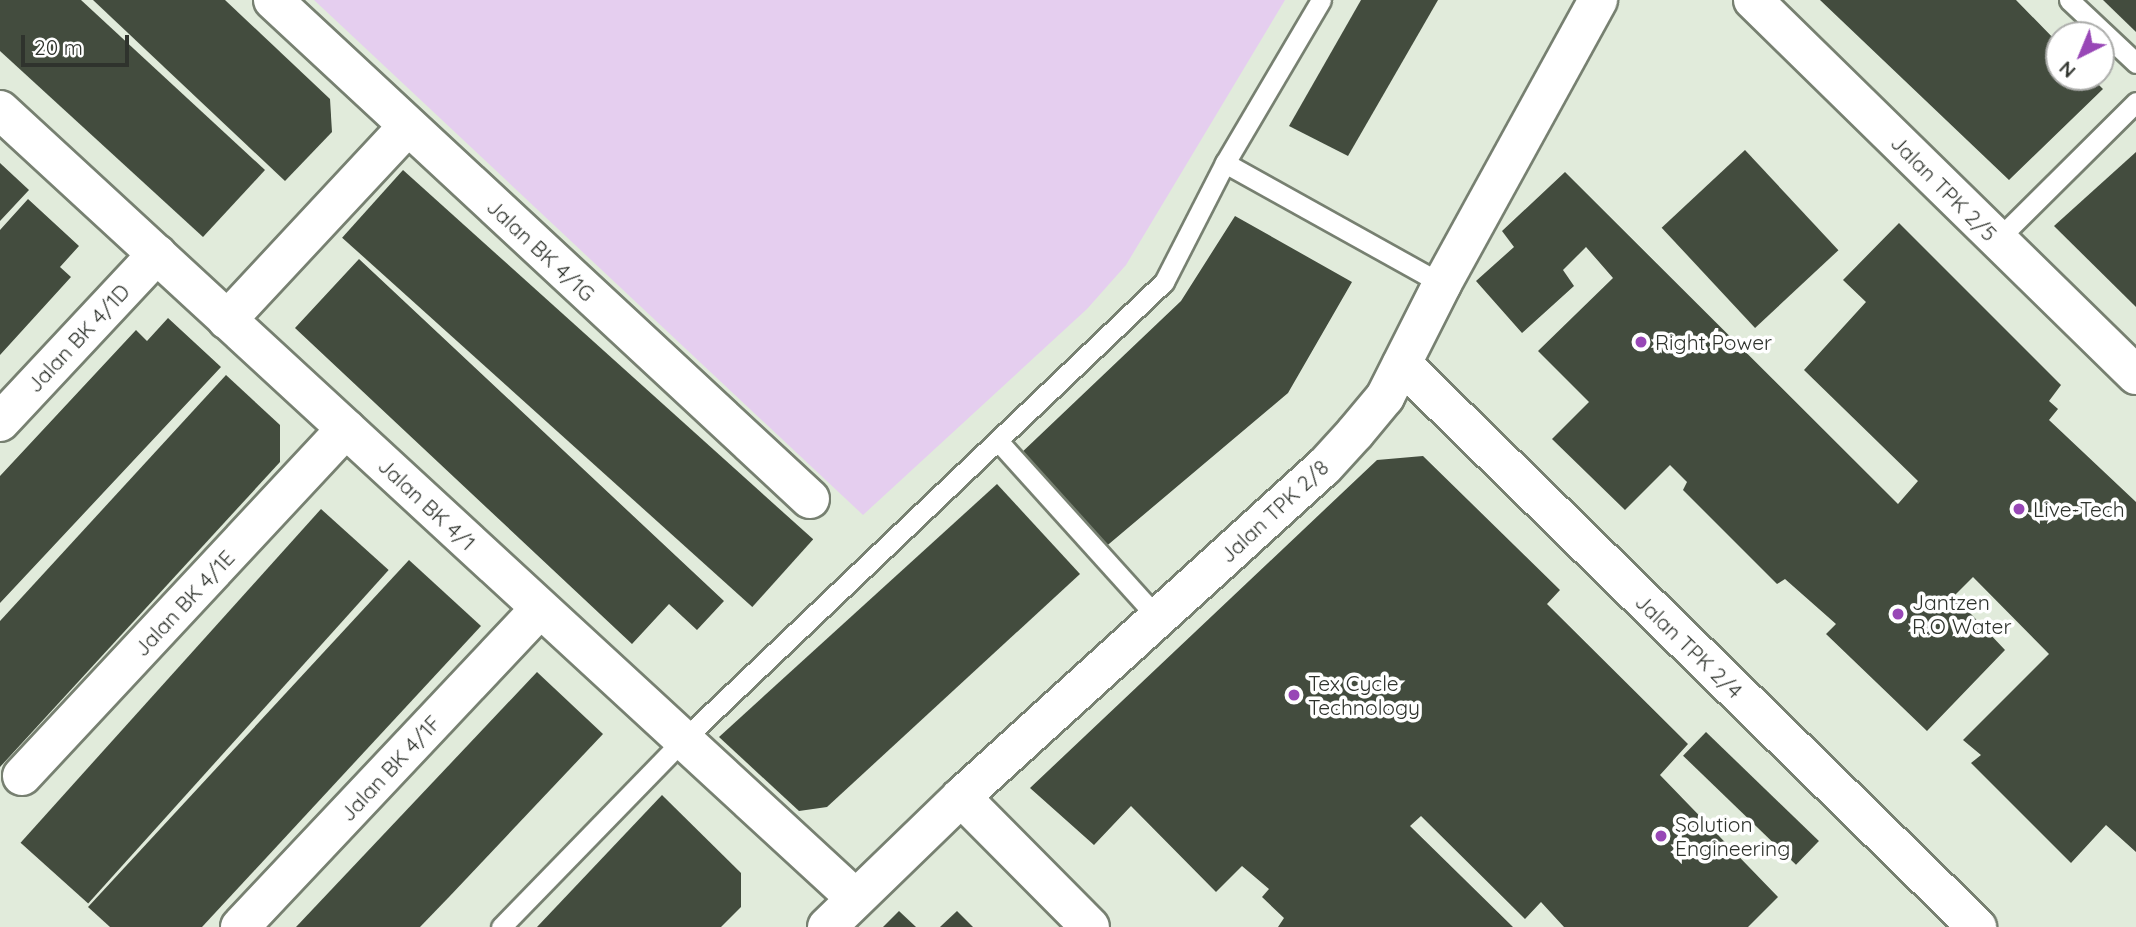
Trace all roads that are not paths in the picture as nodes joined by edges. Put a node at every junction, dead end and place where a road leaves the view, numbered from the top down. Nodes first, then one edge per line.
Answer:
1 (273, 0) edge
2 (1321, 0) edge
3 (1598, 0) edge
4 (1753, 0) edge
5 (2069, 0) edge
6 (2136, 63) edge
7 (2136, 102) edge
8 (0, 110) edge
9 (408, 126) junction
10 (1225, 163) junction
11 (1997, 240) junction
12 (157, 254) junction
13 (1443, 285) junction
14 (227, 320) junction
15 (1402, 364) junction
16 (2136, 375) edge
17 (0, 422) edge
18 (346, 429) junction
19 (998, 441) junction
20 (810, 499) dead end
21 (540, 609) junction
22 (1158, 618) junction
23 (683, 740) junction
24 (22, 776) dead end
25 (961, 797) junction
26 (855, 898) junction
27 (240, 927) edge
28 (501, 927) edge
29 (827, 927) edge
30 (1090, 927) edge
31 (1977, 927) edge

1 - 9 street, Jalan BK 4/1G
2 - 10 lane
3 - 13 street, Jalan TPK 2/8
4 - 11 street, Jalan TPK 2/5
5 - 6 lane
7 - 11 lane
8 - 12 street, Jalan BK 4/1
9 - 14 street
9 - 20 street, Jalan BK 4/1G
10 - 13 lane
10 - 19 lane
11 - 16 street, Jalan TPK 2/5
12 - 14 street, Jalan BK 4/1
12 - 17 street, Jalan BK 4/1D
13 - 15 street, Jalan TPK 2/8
14 - 18 street, Jalan BK 4/1
15 - 22 street, Jalan TPK 2/8
15 - 31 street, Jalan TPK 2/4
18 - 21 street, Jalan BK 4/1
18 - 24 street, Jalan BK 4/1E
19 - 22 lane
19 - 23 lane
21 - 23 street, Jalan BK 4/1
21 - 27 street, Jalan BK 4/1F
22 - 25 street, Jalan TPK 2/8
23 - 26 street, Jalan BK 4/1
23 - 28 lane
25 - 26 street, Jalan TPK 2/8
25 - 30 street
26 - 29 street, Jalan TPK 2/8

